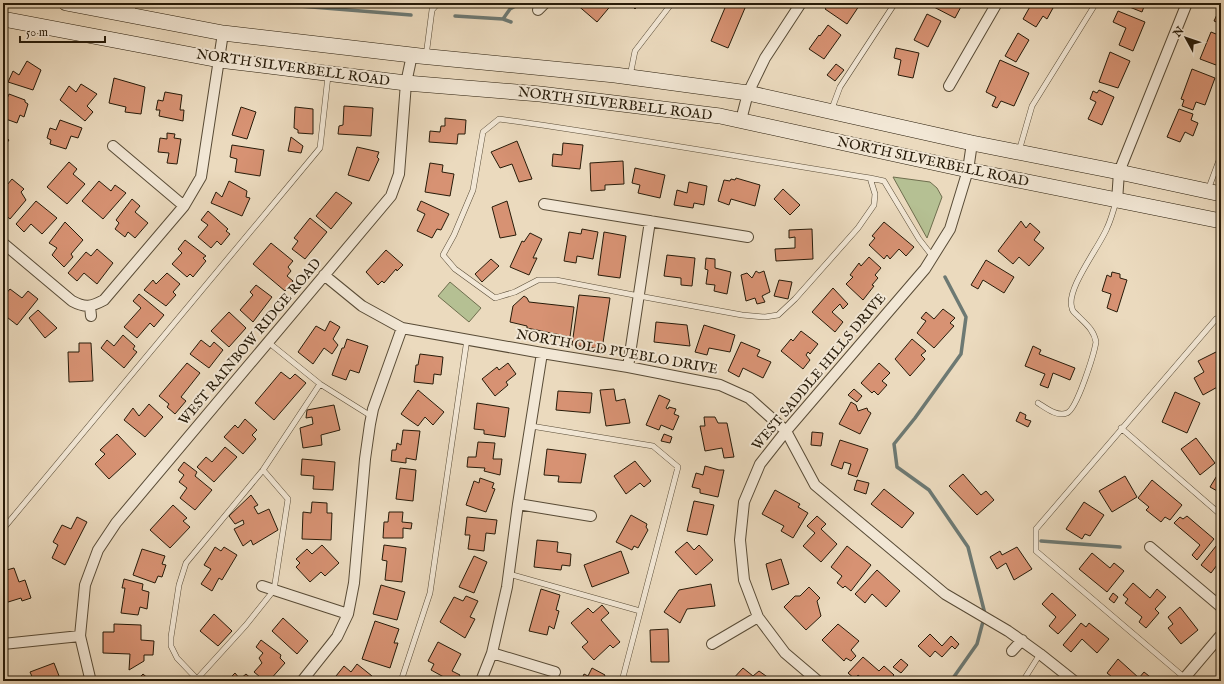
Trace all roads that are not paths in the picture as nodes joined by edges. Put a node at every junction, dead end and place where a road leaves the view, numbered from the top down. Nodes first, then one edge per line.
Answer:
1 (66, 3) edge
2 (438, 3) edge
3 (672, 3) edge
4 (801, 3) edge
5 (895, 3) edge
6 (997, 3) edge
7 (1096, 3) edge
8 (1188, 3) edge
9 (132, 9) edge
10 (4, 22) edge
11 (223, 33) junction
12 (419, 56) junction
13 (219, 60) junction
14 (329, 73) junction
15 (630, 77) junction
16 (406, 83) junction
17 (949, 86) dead end
18 (748, 93) junction
19 (831, 112) junction
20 (741, 120) junction
21 (972, 143) junction
22 (113, 146) dead end
23 (1018, 152) junction
24 (1221, 155) edge
25 (968, 170) junction
26 (1119, 172) junction
27 (870, 178) junction
28 (1214, 192) edge
29 (1116, 201) junction
30 (544, 204) dead end
31 (184, 206) junction
32 (650, 221) junction
33 (1221, 222) edge
34 (748, 237) dead end
35 (3, 243) edge
36 (933, 257) junction
37 (324, 275) junction
38 (639, 296) junction
39 (1221, 323) edge
40 (402, 328) junction
41 (467, 339) junction
42 (268, 342) junction
43 (542, 353) junction
44 (628, 367) junction
45 (320, 384) junction
46 (1038, 403) dead end
47 (371, 416) junction
48 (530, 426) junction
49 (1121, 428) junction
50 (786, 431) junction
51 (263, 470) junction
52 (518, 504) junction
53 (1221, 515) edge
54 (591, 516) dead end
55 (3, 529) edge
56 (1150, 547) dead end
57 (509, 574) junction
58 (262, 586) dead end
59 (274, 590) junction
60 (1221, 607) edge
61 (640, 611) junction
62 (348, 614) junction
63 (758, 617) junction
64 (1221, 635) edge
65 (80, 636) junction
66 (1022, 640) junction
67 (3, 644) edge
68 (712, 644) dead end
69 (1012, 651) dead end
70 (492, 653) junction
71 (1040, 654) junction
72 (555, 672) dead end
73 (1183, 679) edge
74 (198, 680) edge
75 (92, 681) edge
76 (302, 681) edge
77 (401, 681) edge
78 (481, 681) edge
79 (622, 681) edge
80 (818, 681) edge
81 (1023, 681) edge
82 (1074, 681) edge

1 - 9 main road, NORTH SILVERBELL ROAD
2 - 12 lane
3 - 15 lane
4 - 18 street
5 - 19 lane
6 - 17 street
7 - 23 lane
8 - 26 street
9 - 11 main road, NORTH SILVERBELL ROAD
10 - 13 main road, NORTH SILVERBELL ROAD
11 - 12 main road, NORTH SILVERBELL ROAD
11 - 13 street
12 - 15 main road, NORTH SILVERBELL ROAD
12 - 16 street, WEST RAINBOW RIDGE ROAD
13 - 14 main road, NORTH SILVERBELL ROAD
13 - 31 street
14 - 16 main road, NORTH SILVERBELL ROAD
14 - 55 lane
15 - 18 main road, NORTH SILVERBELL ROAD
16 - 20 main road, NORTH SILVERBELL ROAD
16 - 37 street, WEST RAINBOW RIDGE ROAD
18 - 19 main road, NORTH SILVERBELL ROAD
18 - 20 street
19 - 21 main road, NORTH SILVERBELL ROAD
20 - 25 main road, NORTH SILVERBELL ROAD
21 - 23 main road, NORTH SILVERBELL ROAD
21 - 25 street, WEST SADDLE HILLS DRIVE
22 - 31 street
23 - 26 main road, NORTH SILVERBELL ROAD
24 - 28 lane
25 - 29 main road, NORTH SILVERBELL ROAD
25 - 36 street, WEST SADDLE HILLS DRIVE
26 - 28 main road, NORTH SILVERBELL ROAD
26 - 29 street
27 - 36 lane
27 - 38 lane
27 - 38 lane
29 - 33 main road, NORTH SILVERBELL ROAD
29 - 46 lane
30 - 32 street
31 - 35 street
32 - 34 street
32 - 38 street
36 - 50 street, WEST SADDLE HILLS DRIVE
37 - 40 street, NORTH OLD PUEBLO DRIVE
37 - 42 street, WEST RAINBOW RIDGE ROAD
38 - 44 street
39 - 49 lane
40 - 41 street, NORTH OLD PUEBLO DRIVE
40 - 47 street
41 - 43 street, NORTH OLD PUEBLO DRIVE
41 - 77 lane
42 - 45 lane
42 - 65 street, WEST RAINBOW RIDGE ROAD
43 - 44 street, NORTH OLD PUEBLO DRIVE
43 - 48 street
44 - 50 street, NORTH OLD PUEBLO DRIVE
45 - 47 lane
45 - 51 lane
47 - 62 street
48 - 52 street
48 - 61 lane
49 - 53 lane
49 - 73 lane
50 - 63 street, WEST SADDLE HILLS DRIVE
50 - 66 street, NORTH OLD PUEBLO DRIVE
51 - 59 lane
51 - 74 lane
52 - 54 street
52 - 57 street
56 - 60 street
57 - 61 lane
57 - 70 street
58 - 59 street
59 - 62 street
59 - 74 lane
61 - 79 lane
62 - 76 street
63 - 68 street
63 - 80 street, WEST SADDLE HILLS DRIVE
64 - 73 street
65 - 67 street
65 - 75 street, WEST RAINBOW RIDGE ROAD
66 - 69 street
66 - 71 street, NORTH OLD PUEBLO DRIVE
70 - 72 street
70 - 78 street
71 - 81 lane
71 - 82 street, NORTH OLD PUEBLO DRIVE

